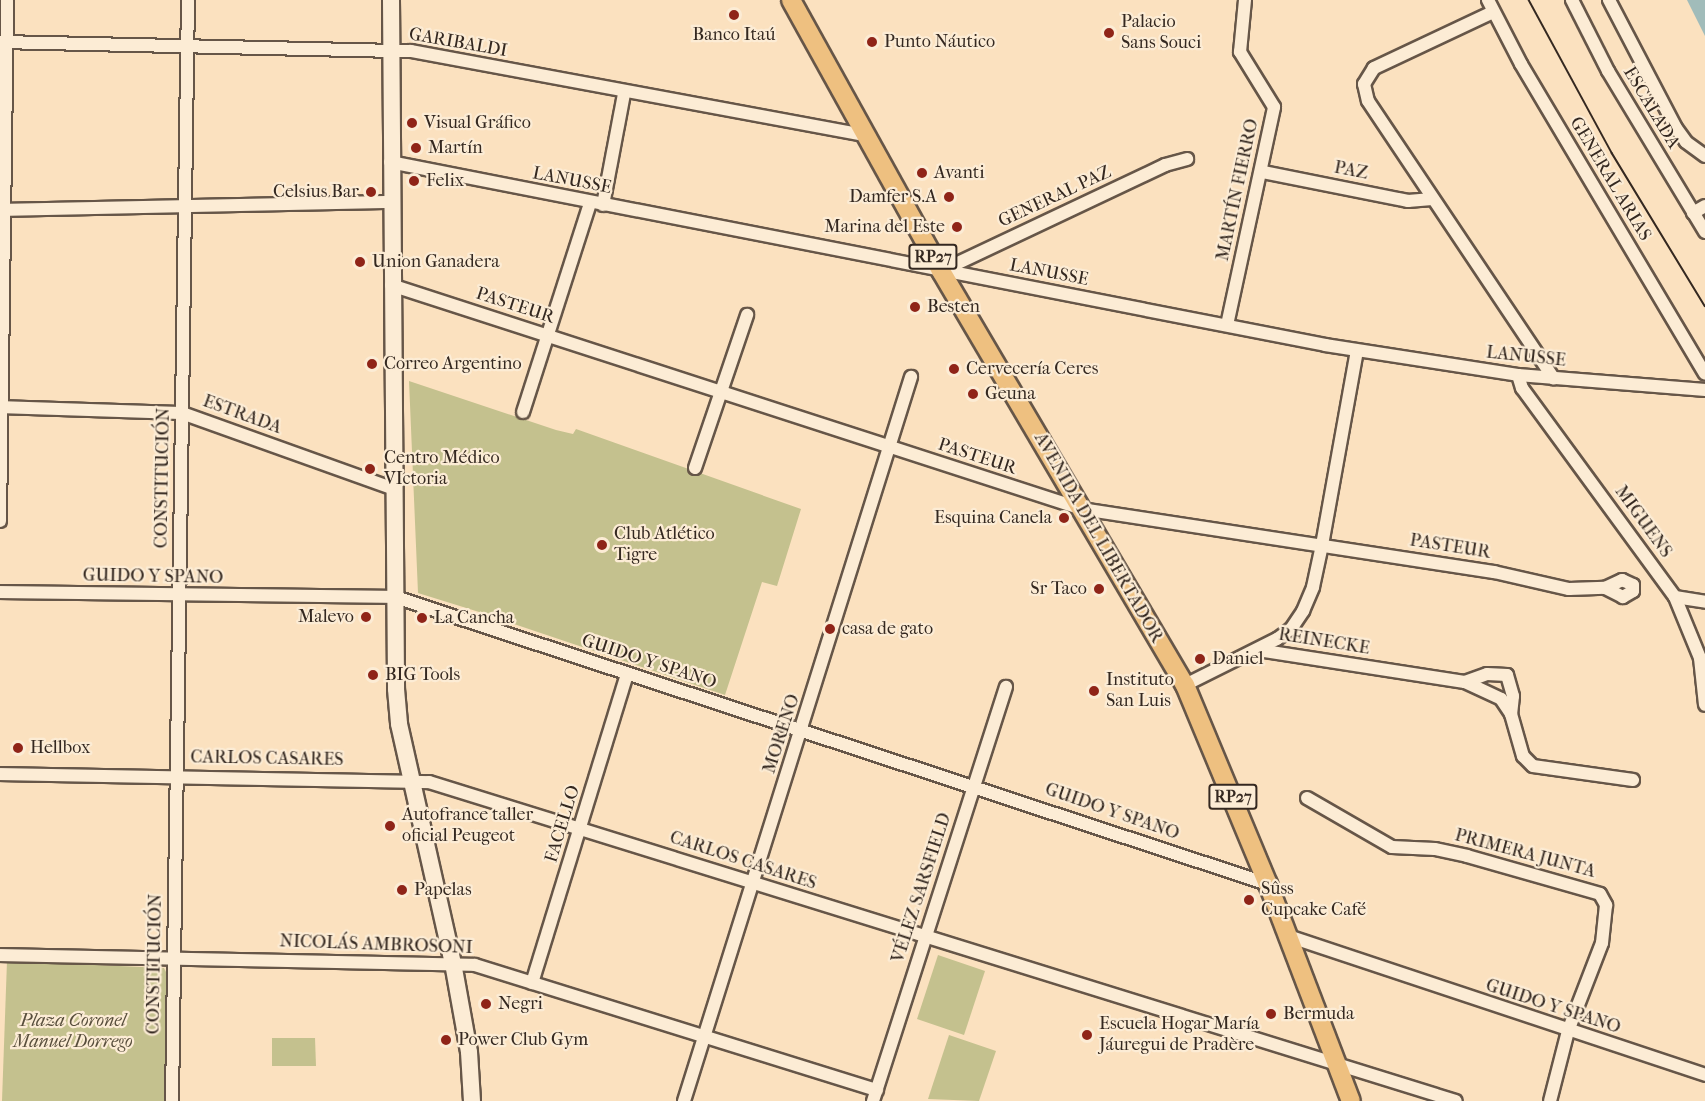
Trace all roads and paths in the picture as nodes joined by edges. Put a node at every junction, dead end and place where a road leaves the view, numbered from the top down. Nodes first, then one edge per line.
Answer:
1 (7, 0) edge
2 (188, 0) edge
3 (391, 0) edge
4 (791, 0) edge
5 (1245, 0) edge
6 (1572, 0) edge
7 (1609, 0) edge
8 (1491, 6) edge
9 (3, 42) edge
10 (186, 46) junction
11 (391, 51) junction
12 (624, 94) junction
13 (868, 136) junction
14 (1705, 156) edge
15 (1186, 159) dead end
16 (390, 162) junction
17 (1263, 172) junction
18 (1432, 199) junction
19 (391, 202) junction
20 (596, 204) junction
21 (1705, 206) edge
22 (186, 207) junction
23 (2, 210) edge
24 (1693, 213) junction
25 (1705, 232) edge
26 (940, 271) junction
27 (392, 285) junction
28 (747, 315) dead end
29 (1227, 325) junction
30 (550, 337) junction
31 (1358, 351) junction
32 (1705, 374) edge
33 (1518, 375) junction
34 (911, 377) dead end
35 (1554, 379) junction
36 (1705, 390) edge
37 (721, 393) junction
38 (1, 407) edge
39 (523, 412) dead end
40 (182, 413) junction
41 (891, 449) junction
42 (695, 468) dead end
43 (394, 489) junction
44 (1082, 509) junction
45 (0, 521) edge
46 (1322, 545) junction
47 (1605, 588) dead end
48 (0, 592) edge
49 (180, 596) junction
50 (395, 597) junction
51 (1675, 597) junction
52 (1705, 602) edge
53 (1258, 650) junction
54 (627, 675) junction
55 (1465, 682) junction
56 (1185, 685) junction
57 (1006, 687) dead end
58 (1705, 705) edge
59 (1511, 714) junction
60 (803, 728) junction
61 (0, 774) edge
62 (176, 775) junction
63 (411, 780) junction
64 (1633, 780) dead end
65 (974, 785) junction
66 (1307, 798) dead end
67 (581, 828) junction
68 (753, 883) junction
69 (1268, 884) junction
70 (1288, 936) junction
71 (925, 937) junction
72 (0, 955) edge
73 (173, 958) junction
74 (453, 963) junction
75 (532, 983) junction
76 (1568, 1031) junction
77 (705, 1034) junction
78 (1338, 1065) junction
79 (1705, 1075) edge
80 (875, 1096) edge
81 (172, 1101) edge
82 (472, 1101) edge
83 (684, 1101) edge
84 (1352, 1101) edge
85 (1456, 1101) edge
86 (1550, 1101) edge

1 - 9 street
2 - 10 street, CONSTITUCIÓN
3 - 11 main road
4 - 13 main road, AVENIDA DEL LIBERTADOR / RP27
5 - 17 street, MARTÍN FIERRO
6 - 24 street, ESCALADA
7 - 14 street
8 - 18 street
8 - 32 street, GENERAL ARIAS
9 - 10 street, GARIBALDI
9 - 23 street
10 - 11 street, GARIBALDI
10 - 22 street, CONSTITUCIÓN
11 - 12 street, GARIBALDI
11 - 16 main road
12 - 13 street, GARIBALDI
12 - 20 street
13 - 26 main road, AVENIDA DEL LIBERTADOR / RP27
15 - 26 street, GENERAL PAZ
16 - 19 main road
16 - 20 street, LANUSSE
17 - 18 street, PAZ
17 - 29 street, MARTÍN FIERRO
18 - 35 street
19 - 22 street
19 - 27 main road
20 - 26 street, LANUSSE
20 - 30 street
21 - 24 street
22 - 23 street
22 - 40 street, CONSTITUCIÓN
23 - 38 street
24 - 25 street, ESCALADA
26 - 29 street, LANUSSE
26 - 44 main road, AVENIDA DEL LIBERTADOR / RP27
27 - 30 street, PASTEUR
27 - 43 main road
28 - 37 street
29 - 31 street, LANUSSE
30 - 37 street, PASTEUR
30 - 39 street
31 - 33 street, LANUSSE
31 - 46 street
33 - 35 street, LANUSSE
33 - 51 street, MIGUENS
34 - 41 street, MORENO
35 - 36 street, LANUSSE
37 - 41 street, PASTEUR
37 - 42 street
38 - 40 street, ESTRADA
38 - 45 street
40 - 43 street, ESTRADA
40 - 49 street, CONSTITUCIÓN
41 - 44 street, PASTEUR
41 - 60 street, MORENO
43 - 50 main road
44 - 46 street, PASTEUR
44 - 56 main road, AVENIDA DEL LIBERTADOR / RP27
46 - 47 street, PASTEUR
46 - 53 street
48 - 49 street, GUIDO Y SPANO
49 - 50 street, GUIDO Y SPANO
49 - 62 street, CONSTITUCIÓN
50 - 54 street, GUIDO Y SPANO
50 - 63 main road
51 - 52 street
51 - 58 street, MIGUENS
53 - 55 street, REINECKE
53 - 56 street, REINECKE
54 - 60 street, GUIDO Y SPANO
54 - 67 street, FACELLO
55 - 59 street, REINECKE
55 - 59 street, REINECKE
56 - 69 main road, AVENIDA DEL LIBERTADOR / RP27
57 - 65 street, VÉLEZ SARSFIELD
59 - 64 street, REINECKE
60 - 65 street, GUIDO Y SPANO
60 - 68 street, MORENO
61 - 62 street, CARLOS CASARES
62 - 63 street, CARLOS CASARES
62 - 73 street, CONSTITUCIÓN
63 - 67 street, CARLOS CASARES
63 - 74 main road
65 - 69 street, GUIDO Y SPANO
65 - 71 street, VÉLEZ SARSFIELD
66 - 76 street, PRIMERA JUNTA
67 - 68 street, CARLOS CASARES
67 - 75 street, FACELLO
68 - 71 street, CARLOS CASARES
68 - 77 street, MORENO
69 - 70 main road, AVENIDA DEL LIBERTADOR / RP27
70 - 76 street, GUIDO Y SPANO
70 - 78 main road, AVENIDA DEL LIBERTADOR / RP27
71 - 78 street, CARLOS CASARES
71 - 80 street, VÉLEZ SARSFIELD
72 - 73 street, NICOLÁS AMBROSONI
73 - 74 street, NICOLÁS AMBROSONI
73 - 81 street, CONSTITUCIÓN
74 - 75 street, NICOLÁS AMBROSONI
74 - 82 main road
75 - 77 street, NICOLÁS AMBROSONI
76 - 79 street, GUIDO Y SPANO
76 - 86 street, PRIMERA JUNTA
77 - 80 street, NICOLÁS AMBROSONI
77 - 83 street, MORENO
78 - 84 main road, AVENIDA DEL LIBERTADOR / RP27
78 - 85 street, CARLOS CASARES

